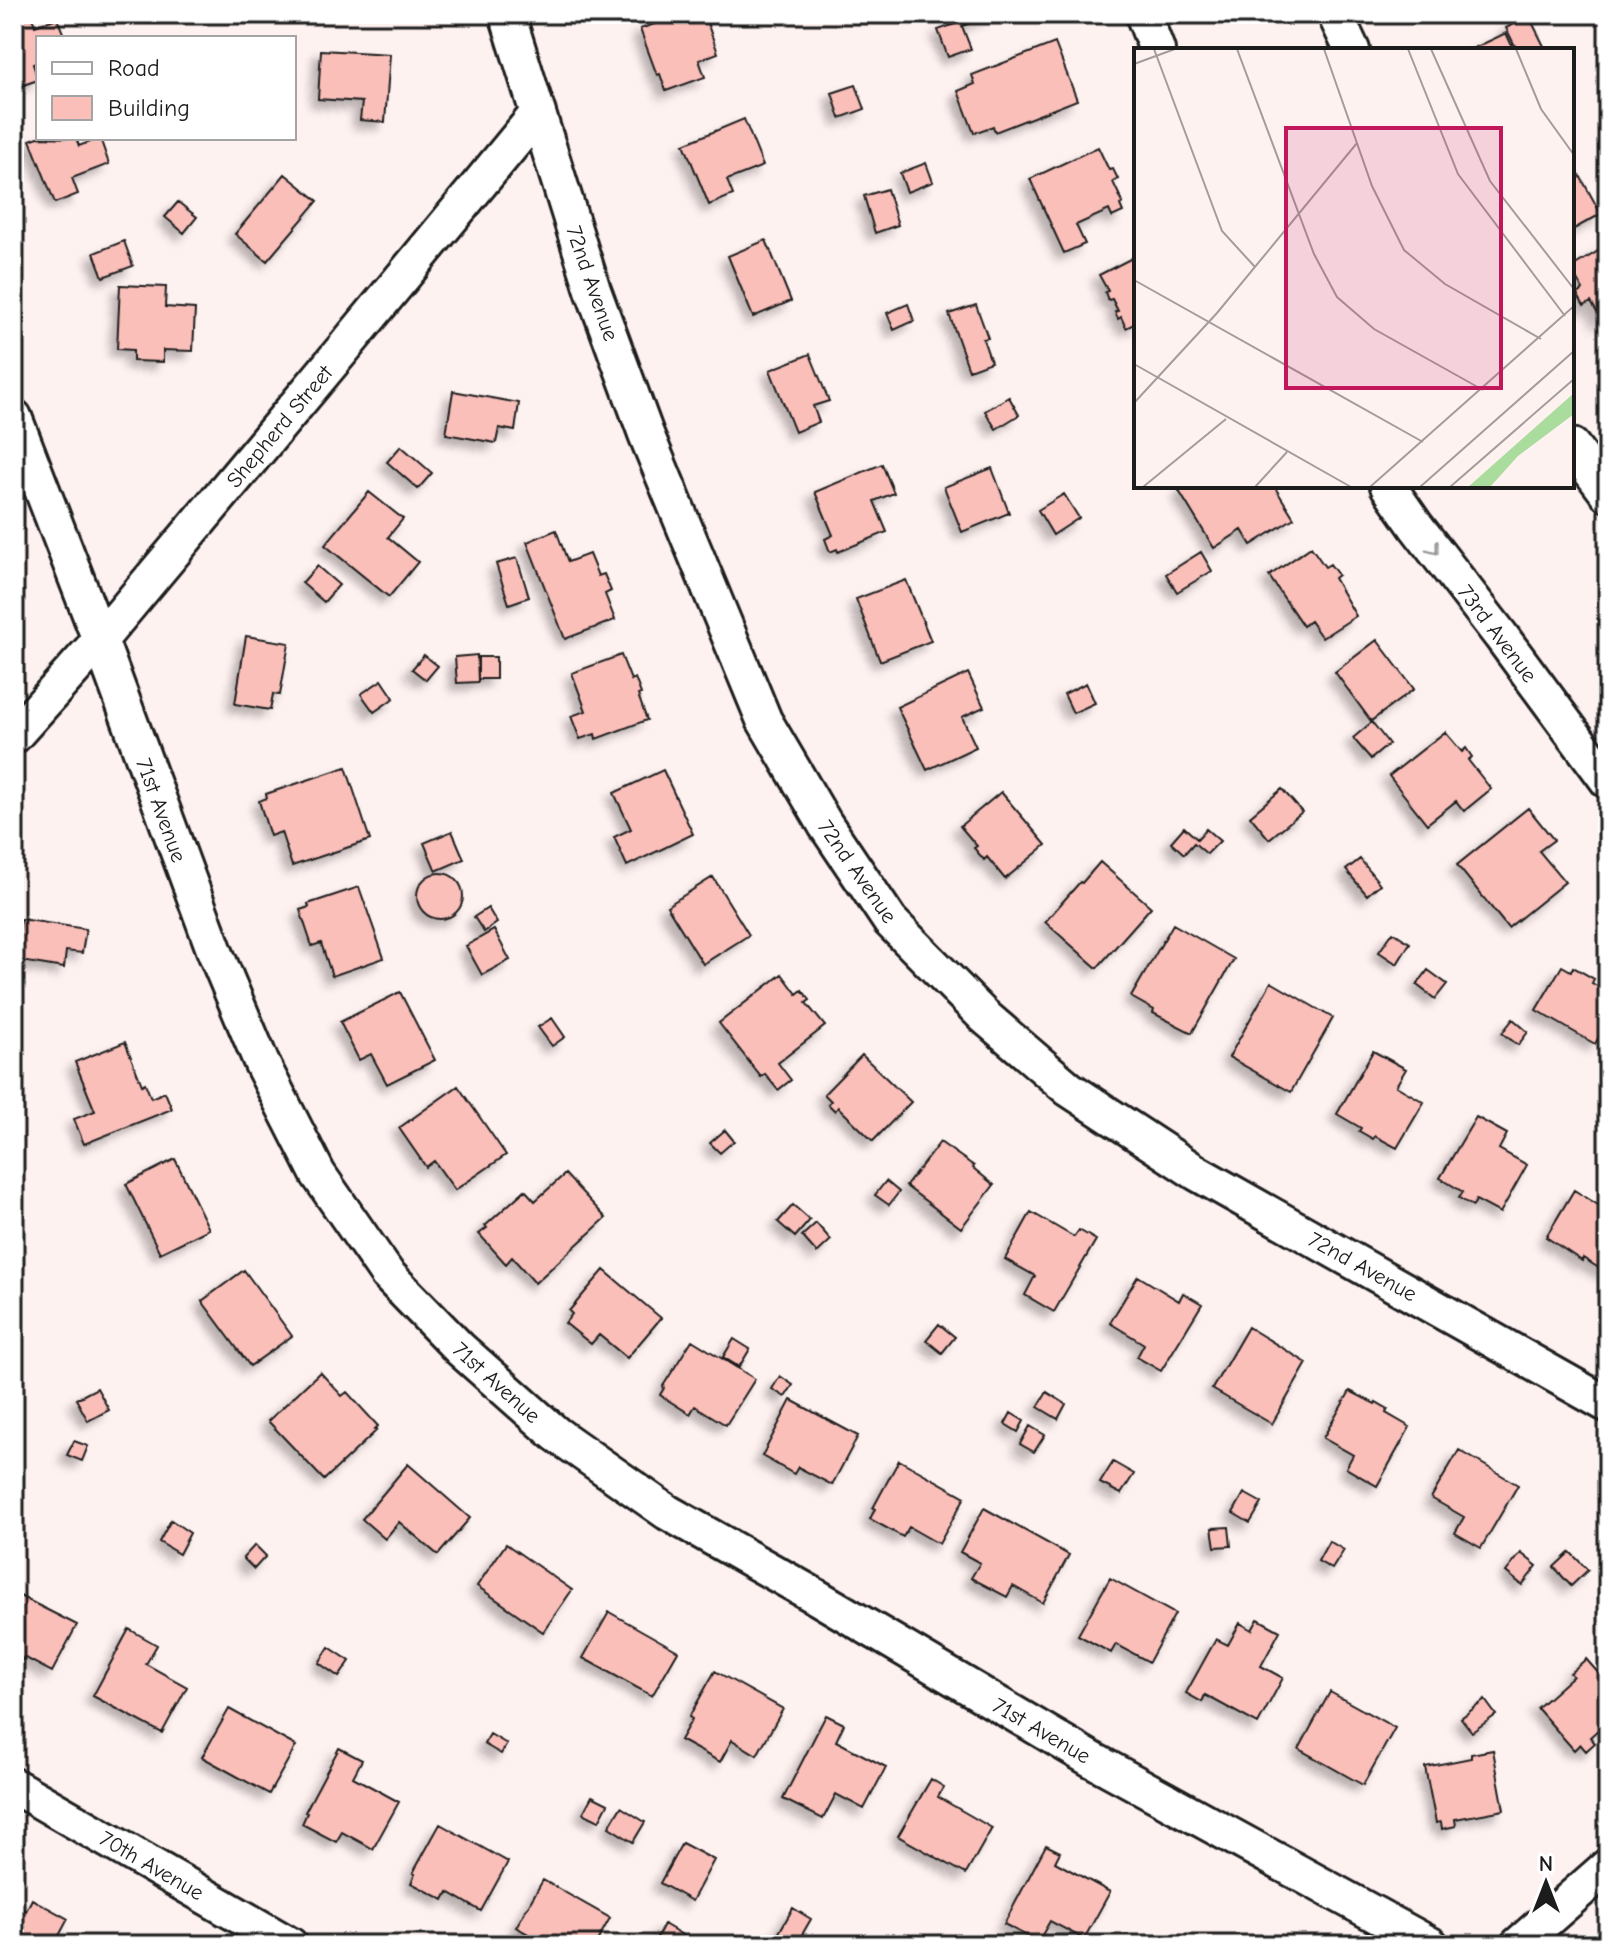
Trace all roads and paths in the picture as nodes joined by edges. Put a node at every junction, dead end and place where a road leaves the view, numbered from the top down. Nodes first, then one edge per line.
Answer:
1 (507, 14) edge
2 (1143, 14) edge
3 (1335, 14) edge
4 (1156, 48) edge
5 (1351, 48) edge
6 (538, 113) junction
7 (14, 417) edge
8 (1574, 449) edge
9 (1389, 488) edge
10 (1608, 494) edge
11 (100, 640) junction
12 (14, 736) edge
13 (1608, 781) edge
14 (1608, 1405) edge
15 (14, 1786) edge
16 (1608, 1866) edge
17 (290, 1945) edge
18 (1431, 1945) edge
19 (1518, 1945) edge

1 - 6 street, 72nd Avenue
2 - 4 street
3 - 5 street
6 - 11 street, Shepherd Street
6 - 14 street, 72nd Avenue
7 - 11 street, 71st Avenue
8 - 10 street
9 -> 13 street, 73rd Avenue
11 - 12 street, Shepherd Street
11 - 18 street, 71st Avenue
15 - 17 street, 70th Avenue
16 - 19 street

